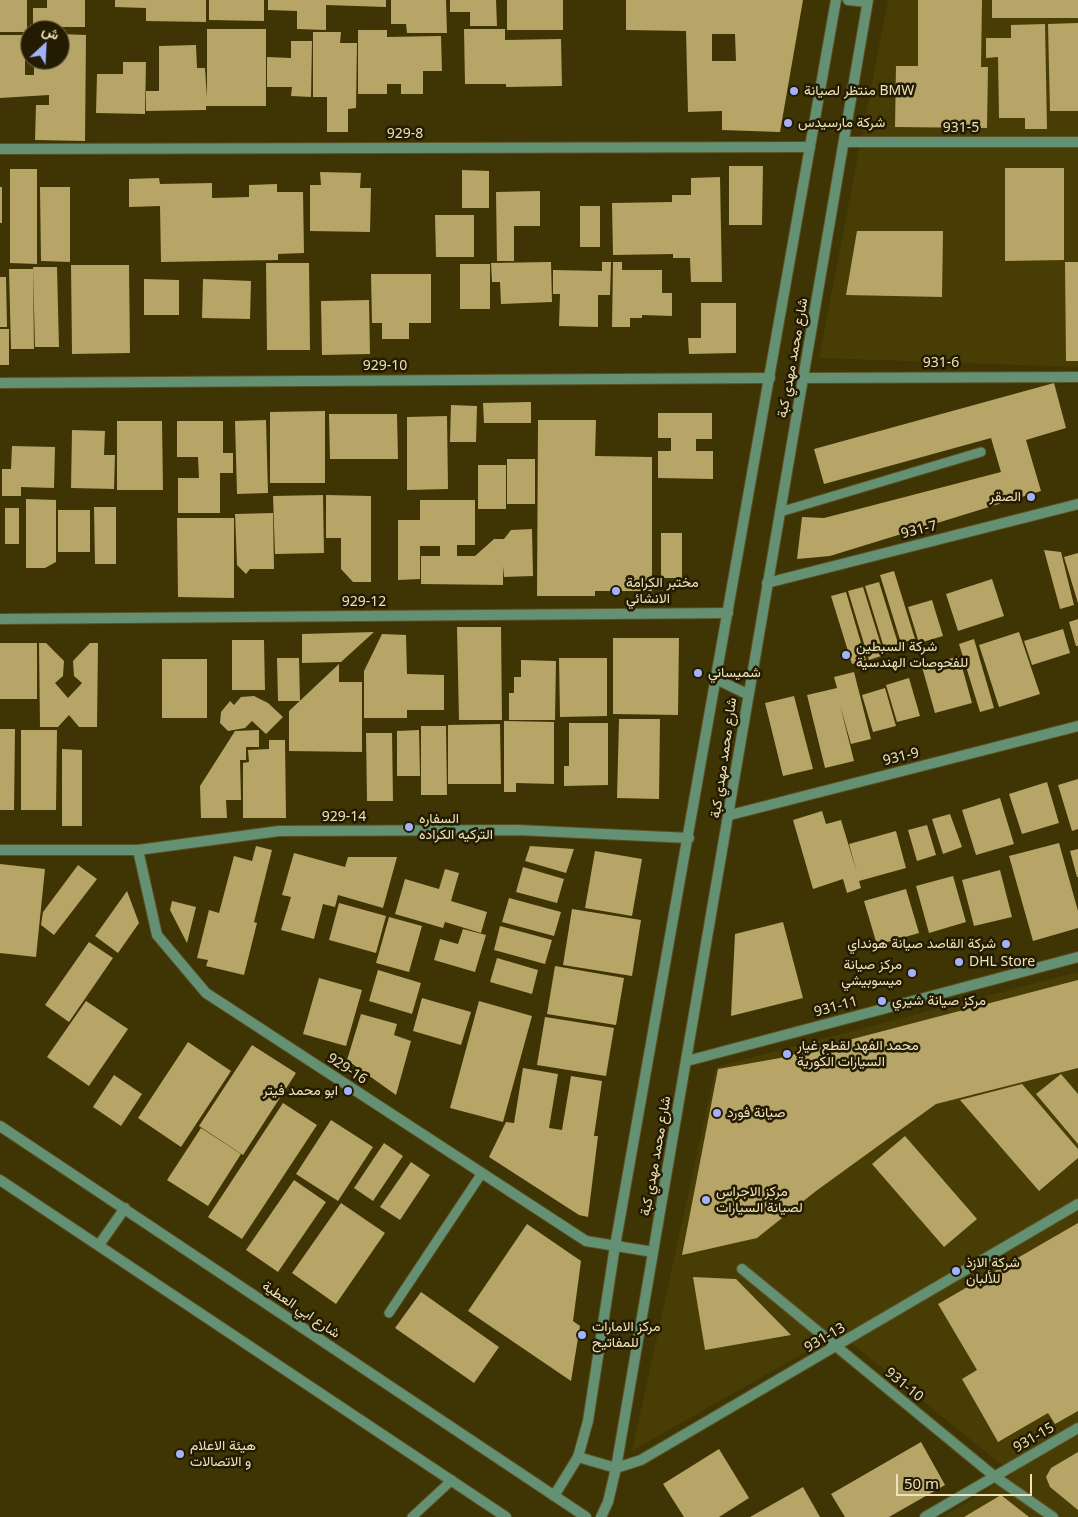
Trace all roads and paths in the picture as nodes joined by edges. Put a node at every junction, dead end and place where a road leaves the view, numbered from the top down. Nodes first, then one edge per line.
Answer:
1 (836, 0) edge
2 (848, 0) edge
3 (867, 1) edge
4 (844, 142) junction
5 (1078, 142) edge
6 (810, 147) junction
7 (0, 149) edge
8 (1078, 376) edge
9 (770, 378) junction
10 (803, 378) junction
11 (0, 382) edge
12 (982, 452) dead end
13 (1078, 504) edge
14 (780, 512) junction
15 (767, 583) junction
16 (728, 613) junction
17 (0, 619) edge
18 (716, 680) junction
19 (748, 694) junction
20 (1078, 726) edge
21 (730, 815) junction
22 (689, 838) junction
23 (0, 850) edge
24 (138, 850) junction
25 (1078, 957) edge
26 (688, 1061) junction
27 (0, 1126) edge
28 (482, 1174) junction
29 (0, 1180) edge
30 (1078, 1204) edge
31 (125, 1208) junction
32 (99, 1245) junction
33 (615, 1246) junction
34 (653, 1252) junction
35 (742, 1269) dead end
36 (389, 1314) dead end
37 (836, 1348) junction
38 (1078, 1428) edge
39 (578, 1457) junction
40 (616, 1468) junction
41 (994, 1476) junction
42 (452, 1480) junction
43 (554, 1496) junction
44 (412, 1517) edge
45 (506, 1517) edge
46 (586, 1517) edge
47 (600, 1517) edge
48 (925, 1517) edge
49 (1053, 1517) edge

1 - 6 street, شارع محمد مهدي كبة
2 - 3 street
3 - 4 street, شارع محمد مهدي كبة
4 - 5 street, 931-5
4 - 10 street, شارع محمد مهدي كبة
6 - 7 street, 929-8
6 - 9 street, شارع محمد مهدي كبة
8 - 10 street, 931-6
9 - 11 street, 929-10
9 - 16 street, شارع محمد مهدي كبة
10 - 14 street, شارع محمد مهدي كبة
12 - 14 lane
13 - 15 street, 931-7
14 - 15 street, شارع محمد مهدي كبة
15 - 19 street, شارع محمد مهدي كبة
16 - 17 street, 929-12
16 - 18 street, شارع محمد مهدي كبة
18 - 19 street
18 - 22 street, شارع محمد مهدي كبة
19 - 21 street, شارع محمد مهدي كبة
20 - 21 street, 931-9
21 - 26 street, شارع محمد مهدي كبة
22 - 24 street, 929-14
22 - 33 street, شارع محمد مهدي كبة
23 - 24 street, 929-14
24 - 28 street, 929-16
25 - 26 street, 931-11
26 - 34 street, شارع محمد مهدي كبة
27 - 31 street, شارع ابي العطية
28 - 33 street, 929-16
28 - 36 lane
29 - 32 street
30 - 37 street, 931-13
31 - 32 street
31 - 43 street, شارع ابي العطية
32 - 42 street
33 - 34 street, 929-16
33 - 39 street, شارع محمد مهدي كبة
34 - 40 street, شارع محمد مهدي كبة
35 - 37 street, 931-10
37 - 40 street, 931-13
37 - 41 street, 931-10
38 - 41 street, 931-15
39 - 40 street
39 - 43 street, شارع محمد مهدي كبة
40 - 47 street, شارع محمد مهدي كبة
41 - 48 street, 931-15
41 - 49 street, 931-10
42 - 44 lane
42 - 45 street
43 - 46 street, شارع ابي العطية

